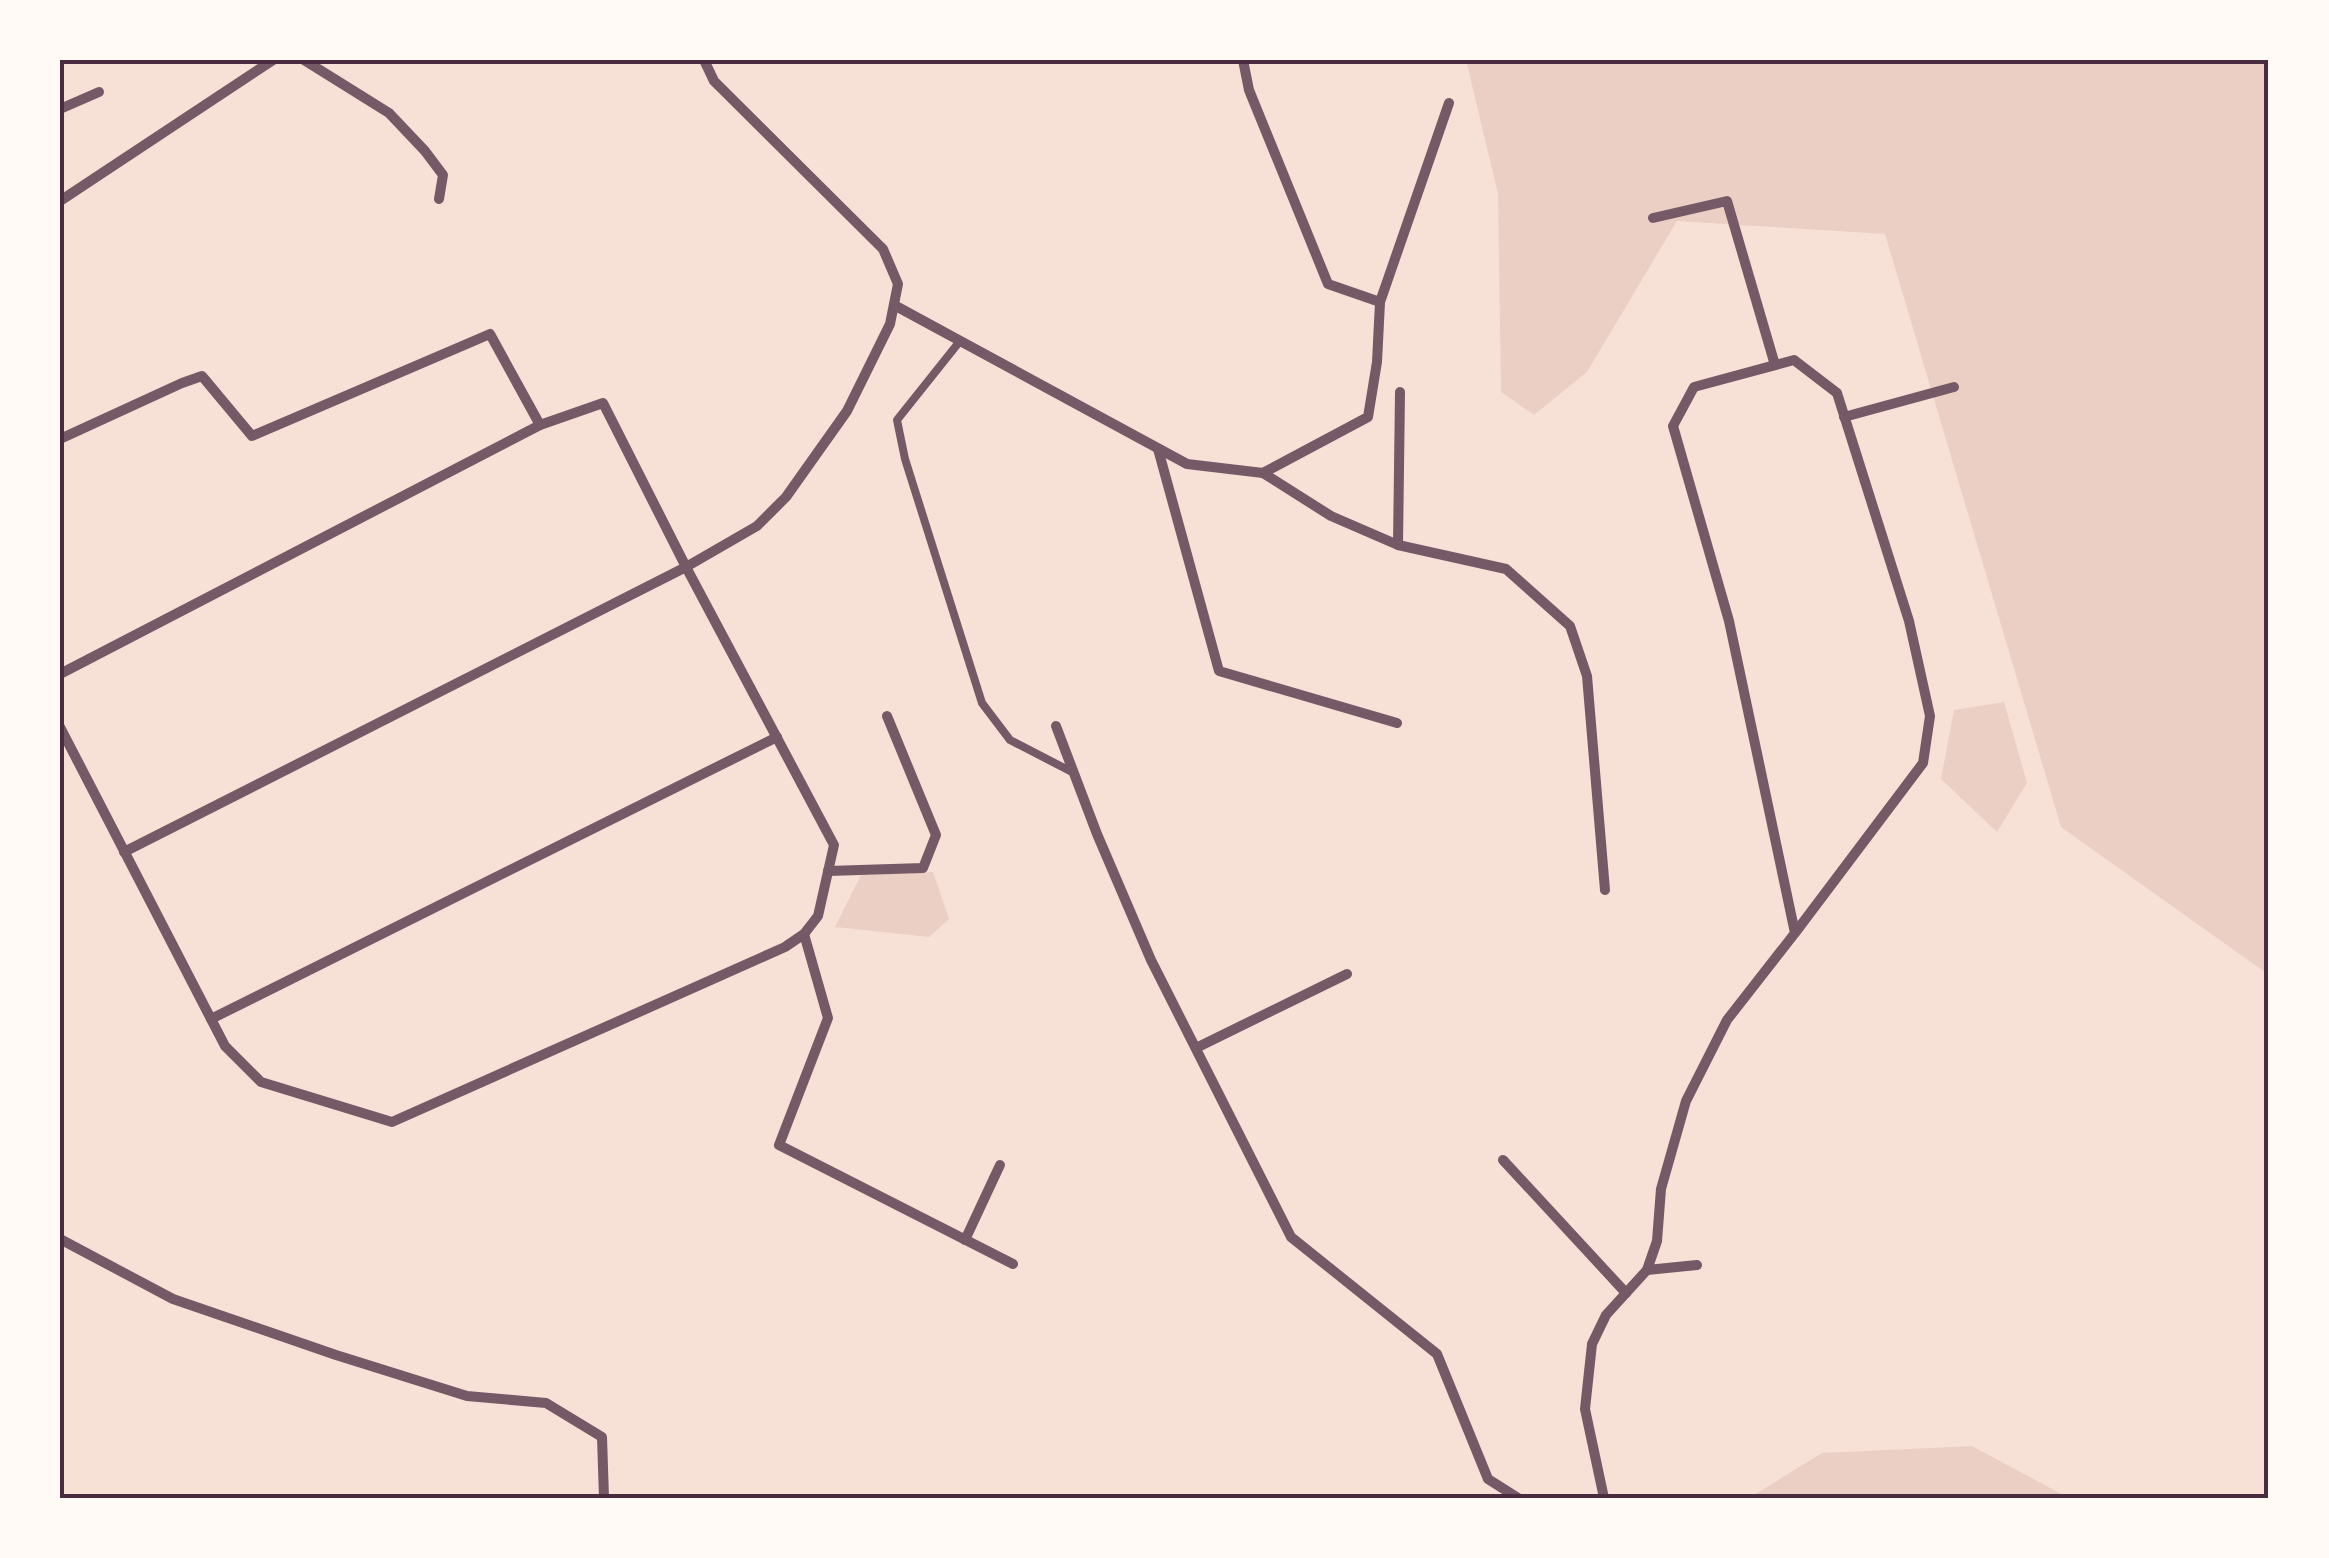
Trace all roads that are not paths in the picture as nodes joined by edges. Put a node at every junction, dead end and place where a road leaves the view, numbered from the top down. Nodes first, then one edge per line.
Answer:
1 (274, 60) edge
2 (304, 60) edge
3 (704, 60) edge
4 (1243, 60) edge
5 (99, 92) dead end
6 (1449, 103) dead end
7 (60, 109) edge
8 (439, 199) dead end
9 (60, 201) edge
10 (1654, 218) dead end
11 (1380, 302) junction
12 (894, 305) junction
13 (960, 341) junction
14 (1775, 365) junction
15 (1954, 387) dead end
16 (1400, 392) dead end
17 (1844, 417) junction
18 (540, 425) junction
19 (60, 440) edge
20 (1158, 448) junction
21 (1264, 473) junction
22 (1398, 545) junction
23 (686, 567) junction
24 (60, 674) edge
25 (887, 716) dead end
26 (1397, 723) dead end
27 (1056, 726) dead end
28 (60, 727) edge
29 (777, 736) junction
30 (1074, 773) junction
31 (124, 852) junction
32 (828, 871) junction
33 (1604, 890) dead end
34 (1795, 933) junction
35 (804, 934) junction
36 (1347, 974) dead end
37 (211, 1019) junction
38 (1196, 1048) junction
39 (1503, 1160) dead end
40 (1000, 1165) dead end
41 (60, 1239) edge
42 (965, 1240) junction
43 (1013, 1264) dead end
44 (1698, 1265) dead end
45 (1647, 1270) junction
46 (1626, 1293) junction
47 (604, 1498) edge
48 (1518, 1498) edge
49 (1604, 1498) edge

1 - 9 street
2 - 8 street
3 - 12 street
4 - 11 street
5 - 7 street
6 - 11 street
10 - 14 street
11 - 21 street
12 - 13 street
12 - 23 street
13 - 20 street
13 - 30 lane
14 - 17 street
14 - 34 street
15 - 17 street
16 - 22 street
17 - 34 street
18 - 19 street
18 - 23 street
18 - 24 street
20 - 21 street
20 - 26 street
21 - 22 street
22 - 33 street
23 - 29 street
23 - 31 street
25 - 32 street
27 - 30 street
28 - 31 street
29 - 32 street
29 - 37 street
30 - 38 street
31 - 37 street
32 - 35 street
34 - 45 street
35 - 37 street
35 - 42 street
36 - 38 street
38 - 48 street
39 - 46 street
40 - 42 street
41 - 47 street
42 - 43 street
44 - 45 street
45 - 46 street
46 - 49 street

